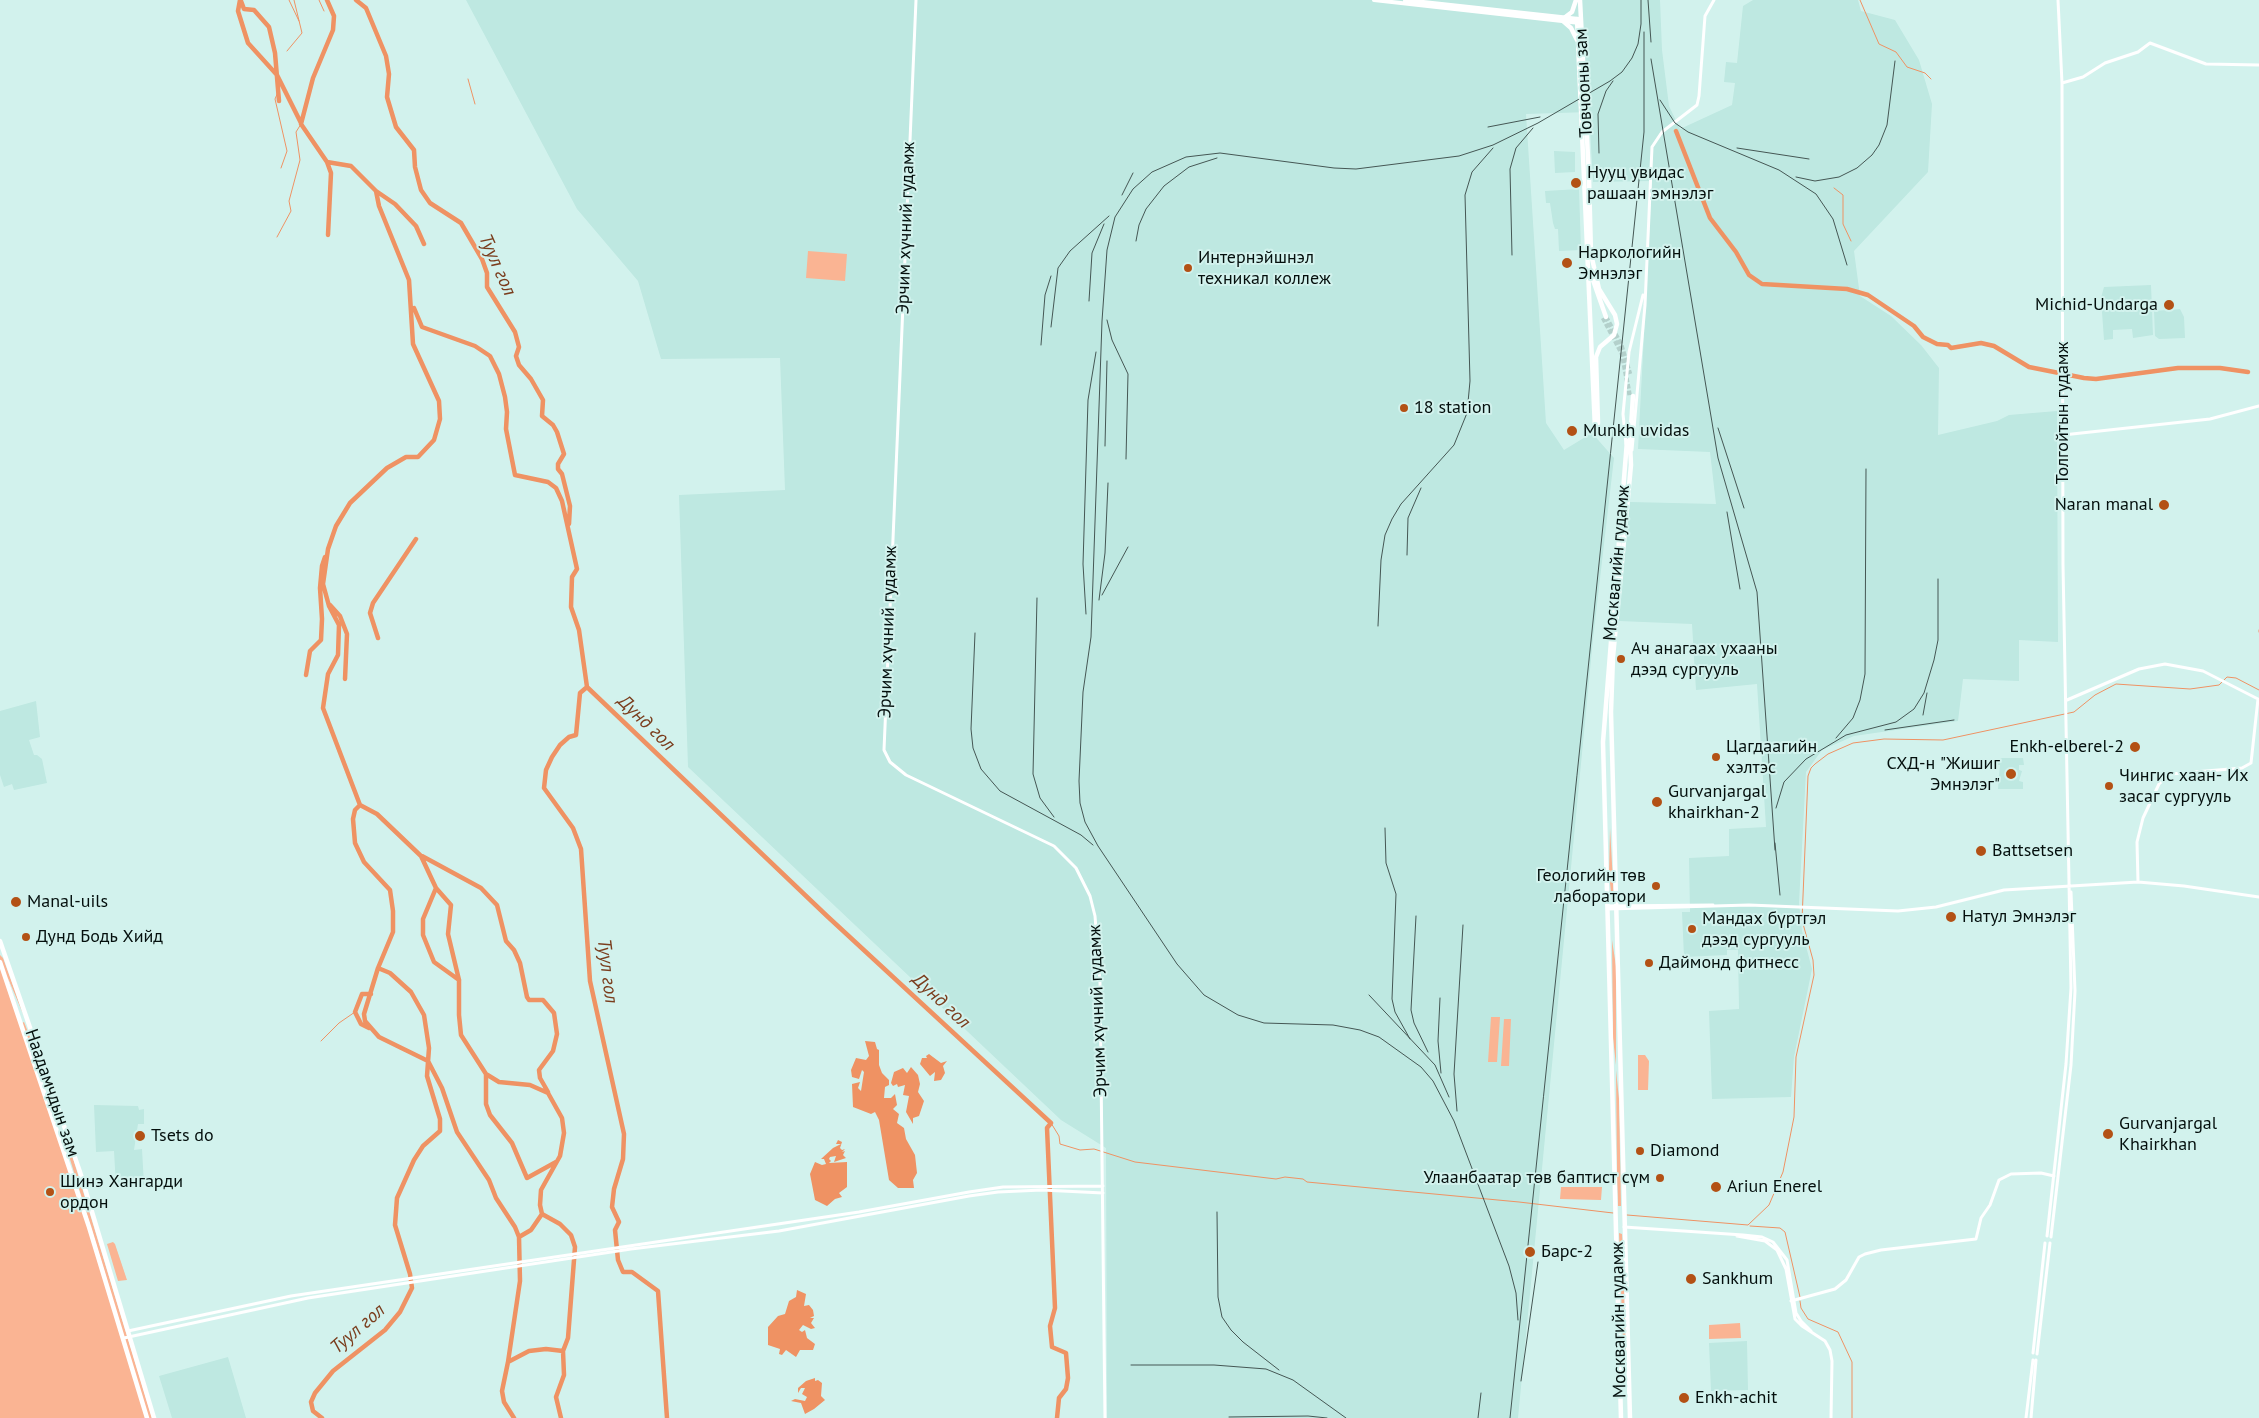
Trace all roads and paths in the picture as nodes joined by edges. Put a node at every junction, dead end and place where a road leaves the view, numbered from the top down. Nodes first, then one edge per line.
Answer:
1 (916, 0) edge
2 (1374, 0) edge
3 (1405, 0) edge
4 (1578, 0) edge
5 (1714, 0) edge
6 (2058, 0) edge
7 (1563, 20) junction
8 (1579, 21) junction
9 (1578, 44) junction
10 (2259, 65) edge
11 (2062, 83) junction
12 (1594, 271) junction
13 (1588, 276) junction
14 (1644, 295) junction
15 (1635, 324) junction
16 (1643, 327) junction
17 (1632, 335) junction
18 (1642, 336) junction
19 (1632, 396) tunnel mouth
20 (2259, 406) edge
21 (2063, 435) junction
22 (1629, 448) junction
23 (2259, 699) edge
24 (2067, 700) junction
25 (1608, 702) junction
26 (1603, 742) junction
27 (1612, 742) junction
28 (1605, 819) junction
29 (1614, 819) junction
30 (1606, 828) junction
31 (1614, 828) junction
32 (2138, 882) junction
33 (2070, 886) junction
34 (2259, 897) edge
35 (1616, 907) junction
36 (1608, 908) junction
37 (0, 942) edge
38 (1608, 942) junction
39 (1617, 942) junction
40 (2, 956) edge
41 (0, 962) edge
42 (26, 1018) junction
43 (21, 1021) junction
44 (1612, 1067) junction
45 (1620, 1067) junction
46 (66, 1133) junction
47 (59, 1136) junction
48 (73, 1153) junction
49 (66, 1156) junction
50 (2054, 1176) junction
51 (1103, 1186) junction
52 (1042, 1188) junction
53 (1061, 1189) junction
54 (1103, 1193) junction
55 (778, 1222) junction
56 (759, 1225) junction
57 (1624, 1225) junction
58 (779, 1231) junction
59 (762, 1233) junction
60 (2045, 1243) dead end
61 (2050, 1243) dead end
62 (631, 1247) junction
63 (1794, 1301) junction
64 (129, 1334) junction
65 (124, 1338) junction
66 (1621, 1377) junction
67 (1628, 1377) junction
68 (147, 1418) edge
69 (154, 1418) edge
70 (1105, 1418) edge
71 (1621, 1418) edge
72 (1630, 1418) edge
73 (1831, 1418) edge
74 (2026, 1418) edge
75 (2031, 1418) edge

1 - 51 main road, Эрчим хүчний гудамж
2 - 7 main road
3 - 7 main road
4 - 7 highway
4 - 8 highway, Товчооны зам
5 - 14 main road
6 - 11 main road, Толгойтын гудамж
7 - 8 main road
7 - 9 highway
8 - 9 highway, Товчооны зам
8 - 12 highway, Товчооны зам
9 - 13 highway, Товчооны зам
10 - 11 main road
11 - 21 main road, Толгойтын гудамж
12 - 13 highway
12 - 13 highway, Товчооны зам
14 - 15 main road
14 - 16 main road
15 - 16 main road
15 - 17 main road
16 - 18 main road
17 - 18 main road
17 - 22 main road
18 - 22 main road
19 - 22 highway, Москвагийн гудамж
20 - 21 main road
21 - 24 main road, Толгойтын гудамж
22 - 25 highway, Москвагийн гудамж
23 - 24 main road
23 - 32 main road
24 - 33 main road, Толгойтын гудамж
25 - 26 highway, Москвагийн гудамж
25 - 27 highway, Москвагийн гудамж
26 - 27 highway
26 - 28 highway, Москвагийн гудамж
27 - 29 highway, Москвагийн гудамж
28 - 29 highway
28 - 30 highway, Москвагийн гудамж
29 - 31 highway, Москвагийн гудамж
30 - 31 highway
30 - 36 highway, Москвагийн гудамж
31 - 35 highway, Москвагийн гудамж
32 - 33 main road
32 - 34 main road
33 - 35 main road
33 - 50 main road
33 - 50 main road
35 - 36 main road
35 - 39 highway, Москвагийн гудамж
36 - 38 highway, Москвагийн гудамж
37 - 40 highway, Наадамчдын зам
38 - 39 highway
38 - 44 highway, Москвагийн гудамж
39 - 45 highway, Москвагийн гудамж
40 - 42 highway, Наадамчдын зам
41 - 43 highway, Наадамчдын зам
42 - 43 highway
42 - 46 highway, Наадамчдын зам
43 - 47 highway, Наадамчдын зам
44 - 45 highway
44 - 66 highway, Москвагийн гудамж
45 - 57 highway, Москвагийн гудамж
46 - 47 highway
46 - 48 highway, Наадамчдын зам
47 - 49 highway, Наадамчдын зам
48 - 49 highway
48 - 64 highway, Наадамчдын зам
49 - 65 highway, Наадамчдын зам
50 - 63 main road
51 - 53 main road
51 - 54 main road
52 - 53 main road
52 - 55 main road
52 - 58 main road
53 - 54 main road
54 - 70 main road
55 - 56 main road
55 - 58 main road
56 - 59 main road
56 - 62 main road
57 - 63 main road
57 - 67 highway, Москвагийн гудамж
58 - 59 main road
59 - 62 main road
60 - 61 main road
62 - 64 main road
63 - 73 main road
64 - 65 main road
64 - 69 highway, Наадамчдын зам
65 - 68 highway, Наадамчдын зам
66 - 67 highway
66 - 71 highway, Москвагийн гудамж
67 - 72 highway, Москвагийн гудамж
74 - 75 main road

